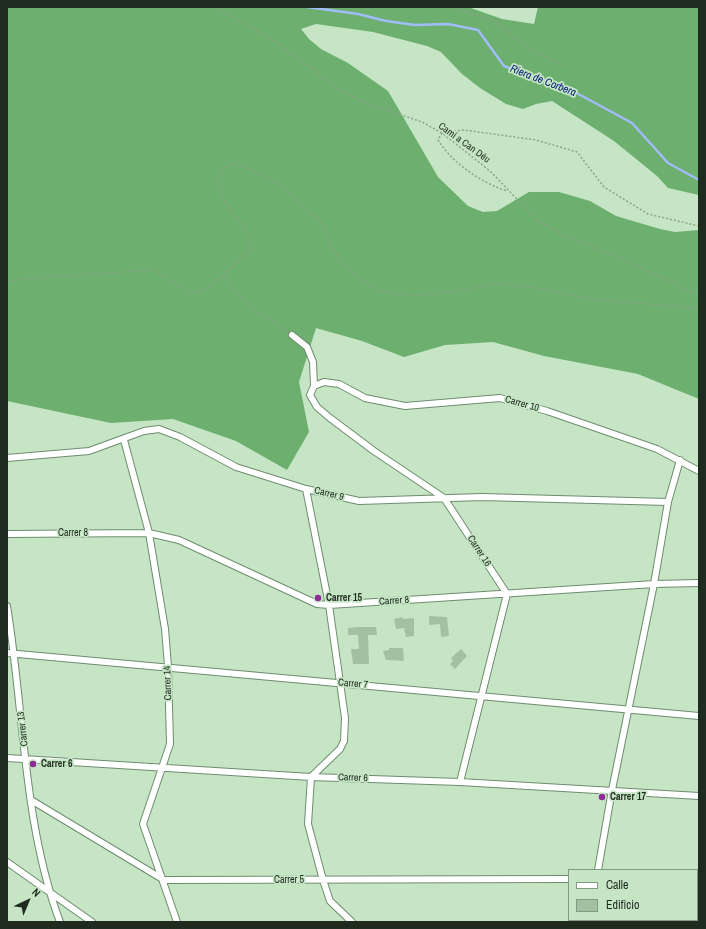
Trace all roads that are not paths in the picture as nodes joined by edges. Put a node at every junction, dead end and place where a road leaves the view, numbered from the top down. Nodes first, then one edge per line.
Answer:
1 (292, 335) road end
2 (314, 386) junction
3 (124, 440) junction
4 (7, 458) edge
5 (680, 460) junction
6 (699, 471) edge
7 (306, 489) junction
8 (444, 498) junction
9 (668, 502) junction
10 (149, 533) junction
11 (7, 534) edge
12 (699, 582) edge
13 (654, 584) junction
14 (507, 594) junction
15 (7, 606) edge
16 (329, 606) junction
17 (7, 653) edge
18 (15, 653) junction
19 (168, 666) junction
20 (340, 682) junction
21 (480, 695) junction
22 (629, 710) junction
23 (699, 716) edge
24 (7, 758) edge
25 (27, 759) junction
26 (163, 767) junction
27 (311, 777) junction
28 (460, 782) junction
29 (612, 790) junction
30 (699, 796) edge
31 (31, 800) junction
32 (7, 862) edge
33 (598, 869) edge
34 (568, 879) edge
35 (164, 880) junction
36 (323, 880) junction
37 (48, 890) junction
38 (60, 922) edge
39 (92, 922) edge
40 (177, 922) edge
41 (352, 922) edge

1 - 2 street
2 - 5 street, Carrer 10
2 - 8 street, Carrer 16
3 - 4 street, Carrer 9
3 - 7 street, Carrer 9
3 - 10 street, Carrer 14
5 - 6 street, Carrer 10
5 - 9 street
7 - 8 street, Carrer 9
7 - 16 street
8 - 9 street, Carrer 9
8 - 14 street, Carrer 16
9 - 13 street
10 - 11 street, Carrer 8
10 - 16 street, Carrer 8
10 - 19 street, Carrer 14
12 - 13 street, Carrer 8
13 - 14 street, Carrer 8
13 - 22 street
14 - 16 street, Carrer 8
14 - 21 street
15 - 18 street, Carrer 13
16 - 20 street
17 - 18 street, Carrer 7
18 - 19 street, Carrer 7
18 - 25 street, Carrer 13
19 - 20 street, Carrer 7
19 - 26 street, Carrer 14
20 - 21 street, Carrer 7
20 - 27 street
21 - 22 street, Carrer 7
21 - 28 street
22 - 23 street, Carrer 7
22 - 29 street
24 - 25 street, Carrer 6
25 - 26 street, Carrer 6
25 - 31 street, Carrer 13
26 - 27 street, Carrer 6
26 - 35 street, Carrer 14
27 - 28 street, Carrer 6
27 - 36 street
28 - 29 street, Carrer 6
29 - 30 street, Carrer 6
29 - 33 street
31 - 35 street
31 - 37 street, Carrer 13
32 - 37 street
34 - 36 street, Carrer 5
35 - 36 street, Carrer 5
35 - 40 street, Carrer 14
36 - 41 street
37 - 38 street, Carrer 13
37 - 39 street

